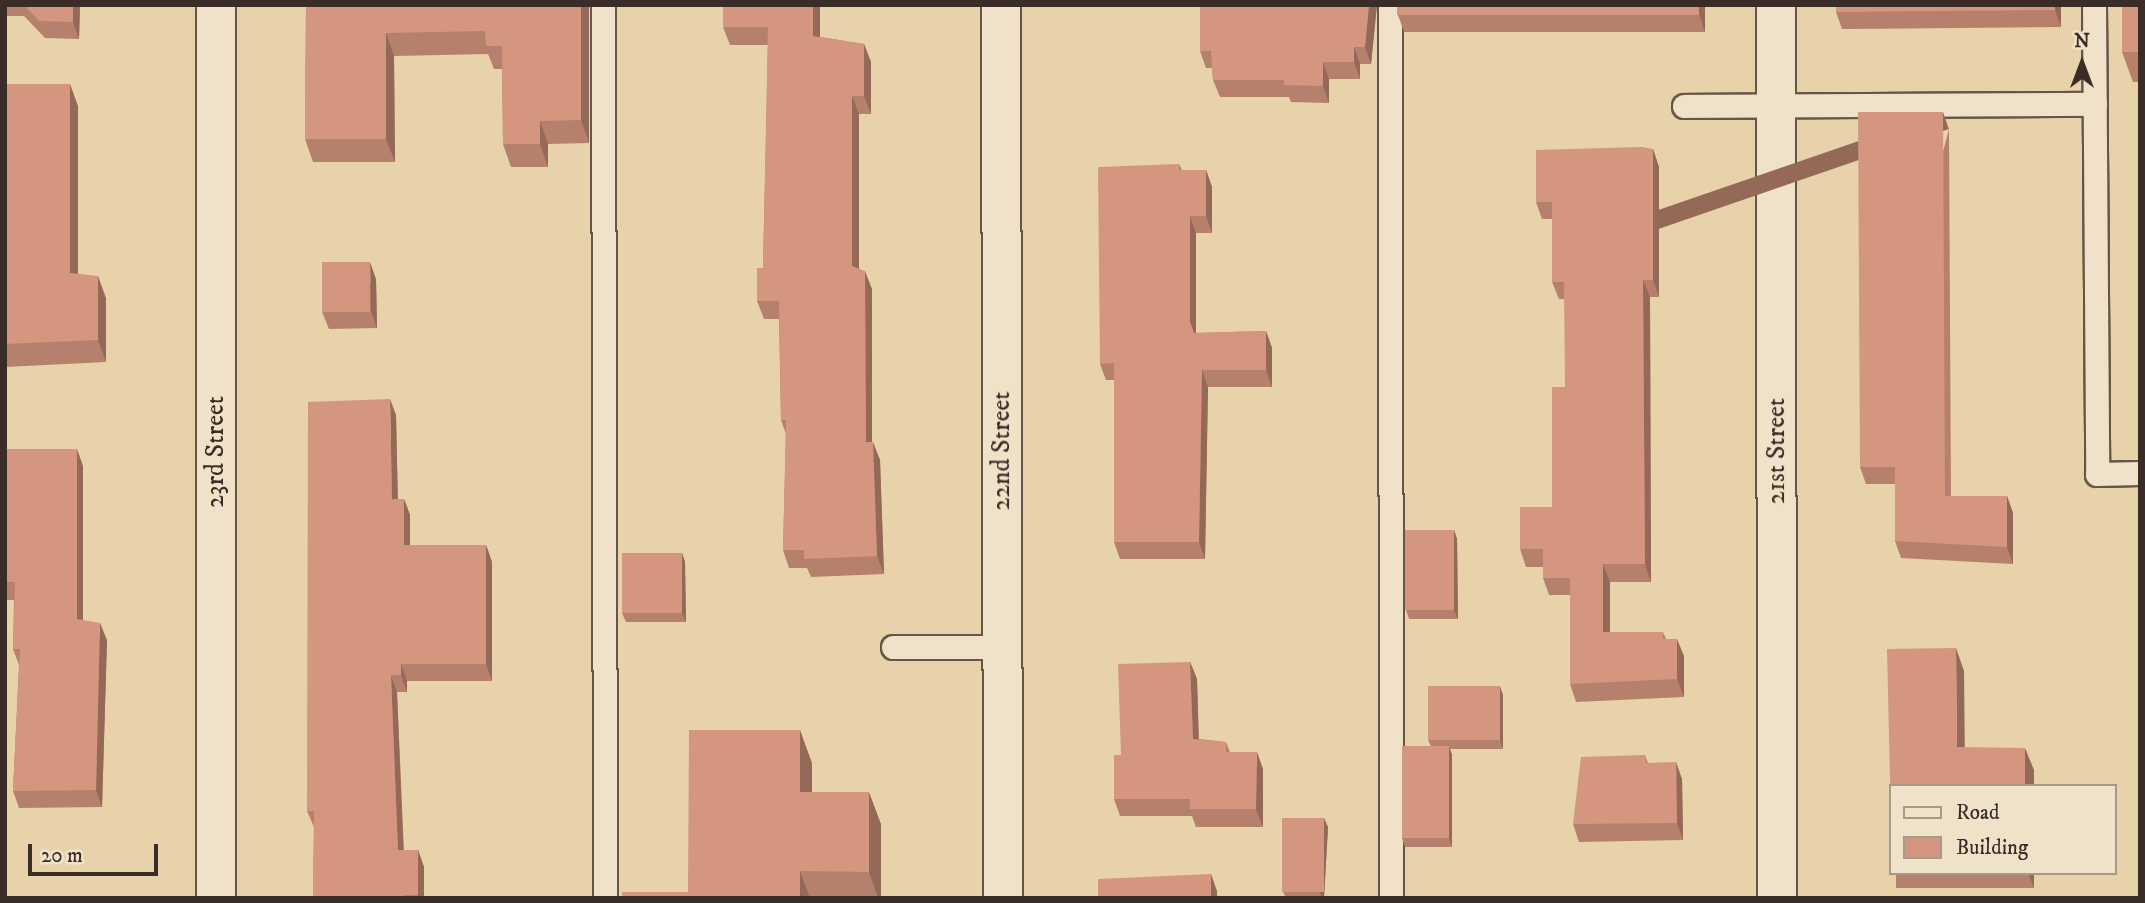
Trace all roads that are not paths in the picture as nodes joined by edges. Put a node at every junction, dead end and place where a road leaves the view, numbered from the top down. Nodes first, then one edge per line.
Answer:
1 (216, 5) edge
2 (603, 5) edge
3 (1001, 5) edge
4 (1390, 5) edge
5 (1776, 5) edge
6 (2094, 5) edge
7 (1777, 103) junction
8 (2095, 104) junction
9 (1684, 106) dead end
10 (2140, 473) edge
11 (893, 647) dead end
12 (1003, 647) junction
13 (216, 898) edge
14 (606, 898) edge
15 (1003, 898) edge
16 (1391, 898) edge
17 (1777, 898) edge

1 - 13 street, 23rd Street
2 - 14 lane
3 - 12 street, 22nd Street
4 - 16 lane
5 - 7 street, 21st Street
6 - 8 lane
7 - 8 lane
7 - 9 lane
7 - 17 street, 21st Street
8 - 10 lane
11 - 12 lane
12 - 15 street, 22nd Street

